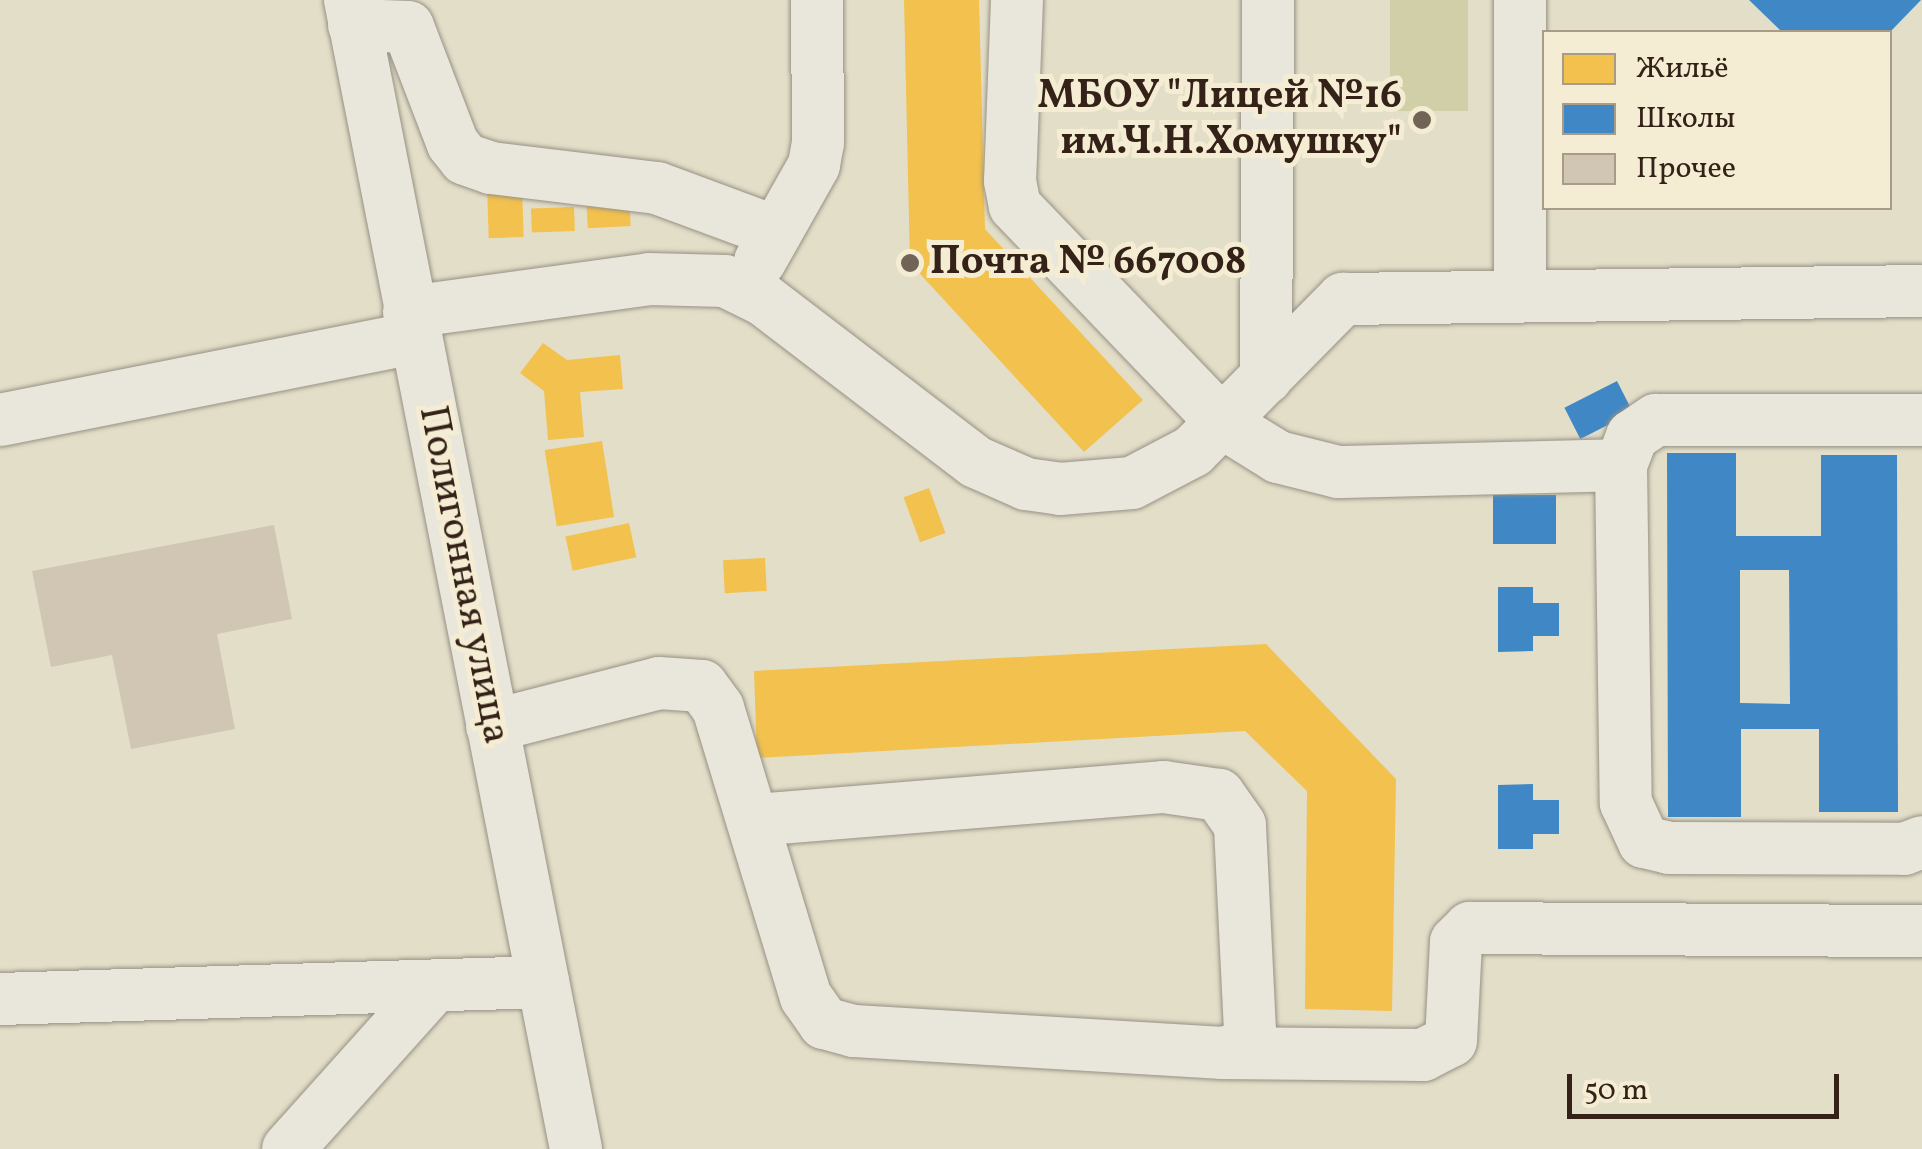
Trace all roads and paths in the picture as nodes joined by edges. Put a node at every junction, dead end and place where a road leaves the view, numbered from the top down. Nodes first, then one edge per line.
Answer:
1 (817, 0) edge
2 (1017, 0) edge
3 (1268, 0) edge
4 (1520, 0) edge
5 (352, 12) edge
6 (776, 232) junction
7 (744, 288) junction
8 (1922, 290) edge
9 (1520, 294) junction
10 (413, 325) junction
11 (1266, 378) junction
12 (0, 420) edge
13 (1922, 420) edge
14 (1223, 423) junction
15 (1621, 466) junction
16 (492, 726) junction
17 (754, 820) junction
18 (1922, 842) edge
19 (1922, 931) edge
20 (543, 982) junction
21 (434, 986) junction
22 (0, 999) edge
23 (1224, 1053) junction
24 (288, 1149) edge
25 (576, 1149) edge

1 - 6 street
2 - 14 street
3 - 11 street
4 - 9 street
5 - 6 street
5 - 10 street, Полигонная улица
6 - 7 street
7 - 10 street
7 - 14 street
8 - 9 street
9 - 11 street
10 - 12 street
10 - 16 street, Полигонная улица
11 - 14 street
13 - 15 street
14 - 15 street
15 - 18 street
16 - 17 street
16 - 20 street, Полигонная улица
17 - 23 street
17 - 23 street
19 - 23 street
20 - 21 street
20 - 25 street, Полигонная улица
21 - 22 street
21 - 24 street

